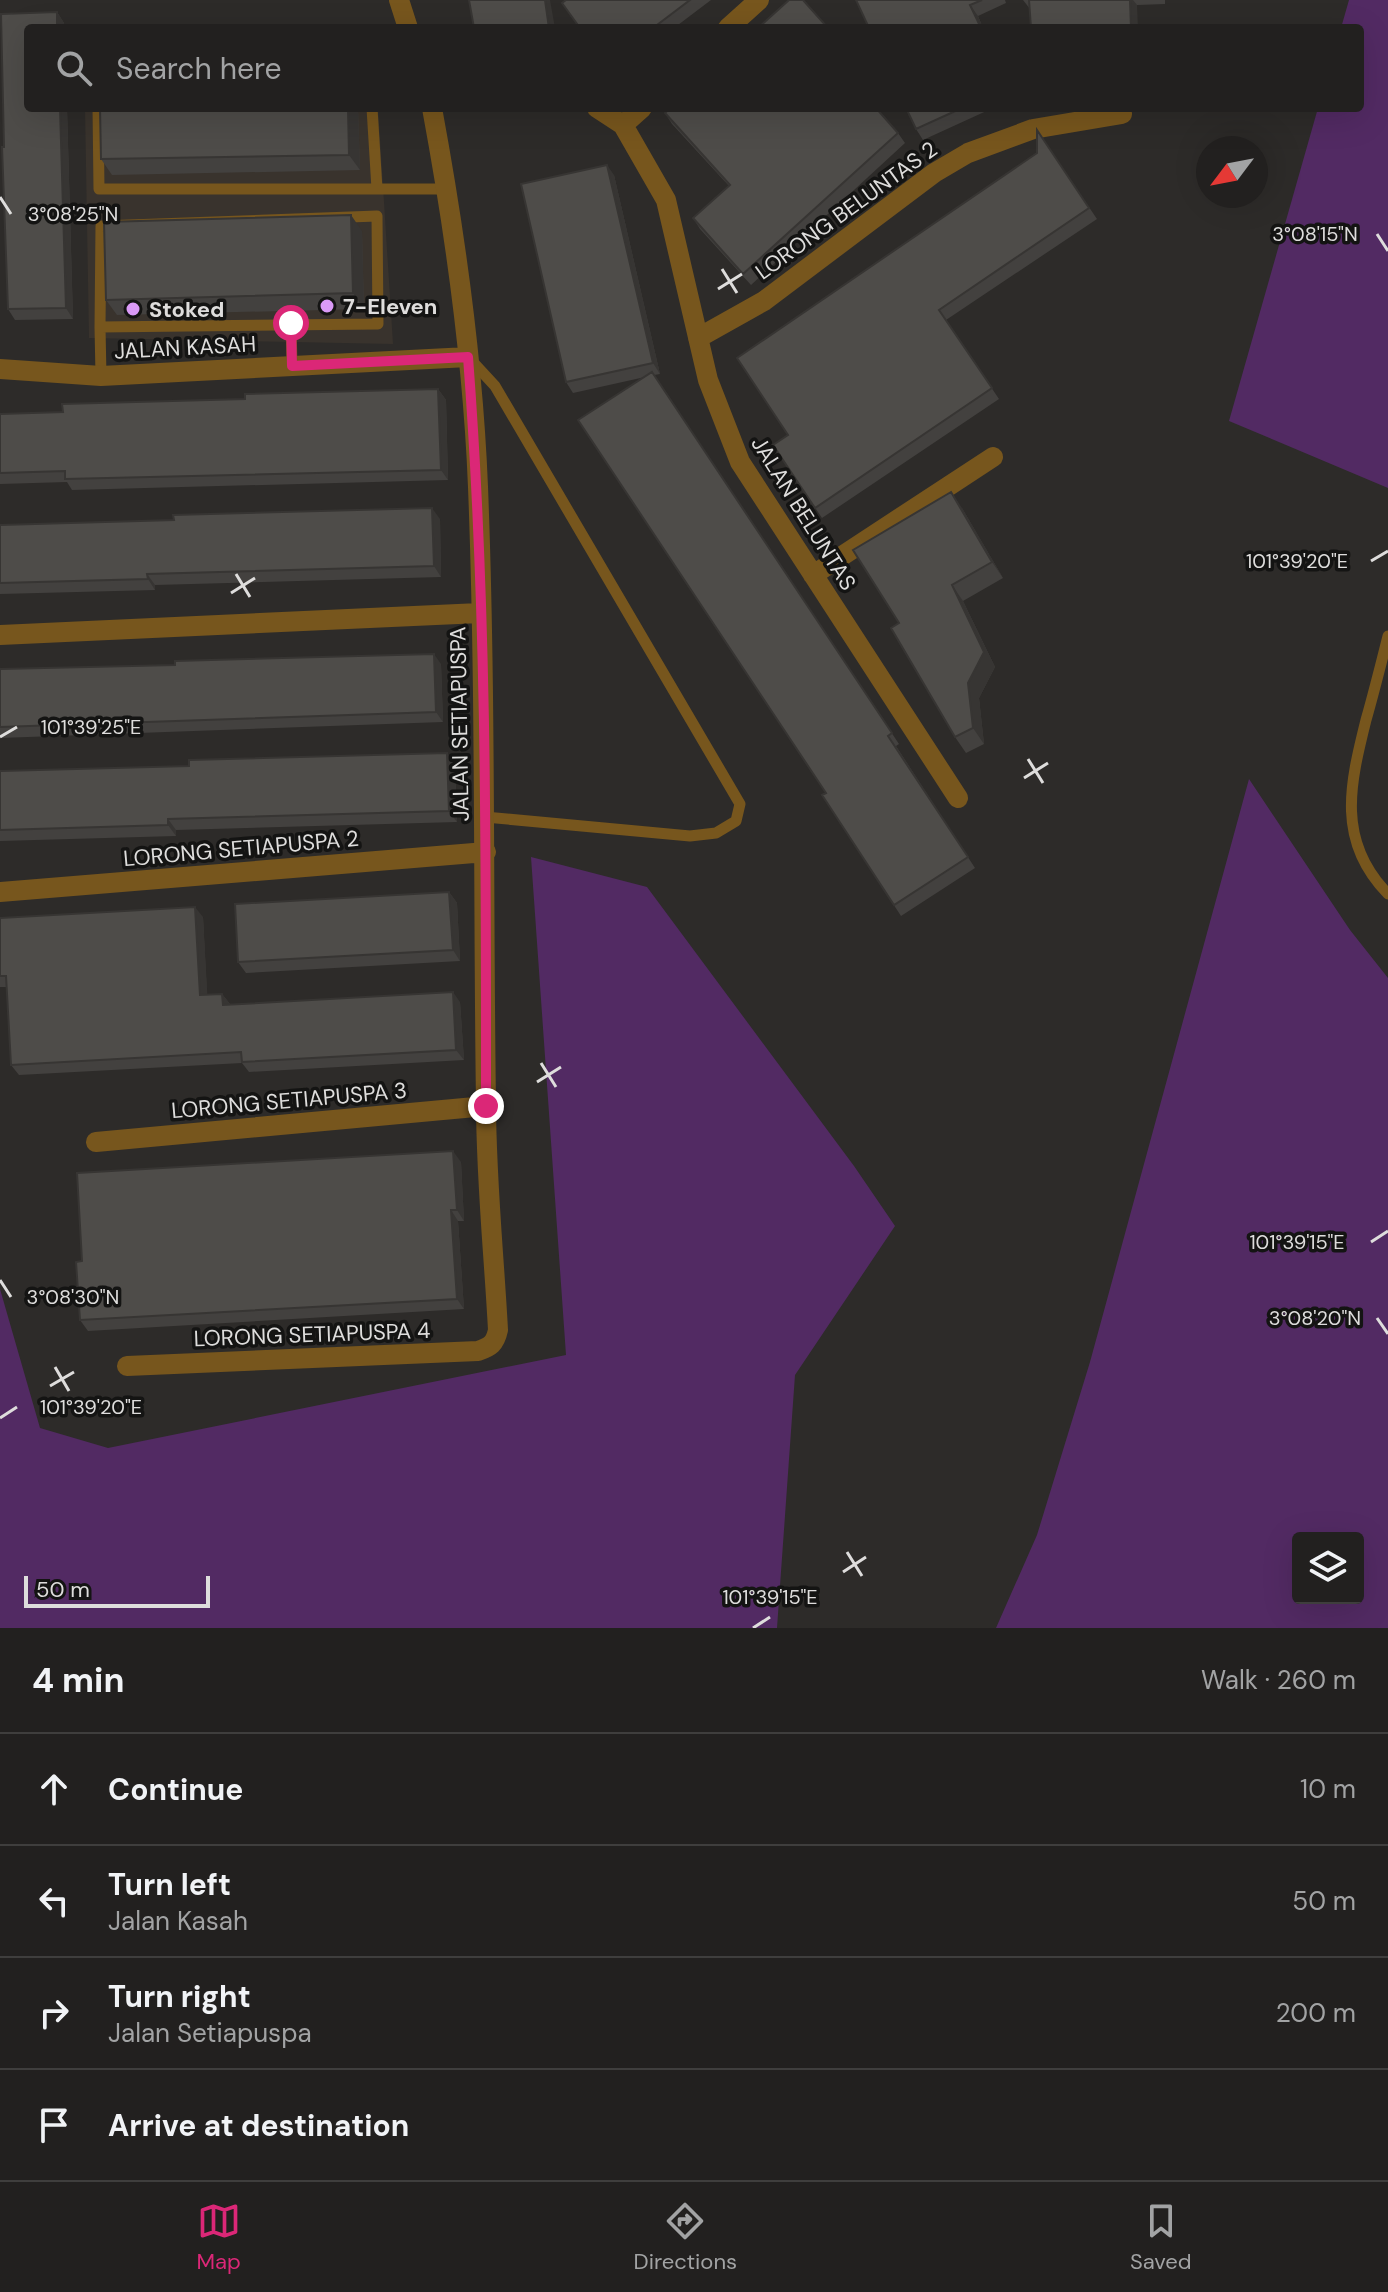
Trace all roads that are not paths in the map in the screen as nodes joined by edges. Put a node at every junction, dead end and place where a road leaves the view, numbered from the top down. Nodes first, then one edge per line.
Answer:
1 (399, 0) edge
2 (759, 0) edge
3 (407, 24) edge
4 (732, 24) edge
5 (98, 112) edge
6 (372, 112) edge
7 (433, 112) edge
8 (603, 112) edge
9 (638, 112) edge
10 (1122, 114) dead end
11 (623, 125) junction
12 (377, 189) junction
13 (447, 189) junction
14 (291, 323) junction
15 (100, 327) junction
16 (698, 338) junction
17 (468, 357) junction
18 (292, 366) junction
19 (0, 369) edge
20 (101, 376) junction
21 (993, 457) dead end
22 (813, 575) junction
23 (480, 613) junction
24 (0, 635) edge
25 (1388, 636) edge
26 (958, 798) dead end
27 (485, 817) junction
28 (486, 852) junction
29 (0, 892) edge
30 (1388, 894) edge
31 (486, 1106) junction
32 (96, 1142) dead end
33 (496, 1341) joint
34 (127, 1366) dead end

1 - 3 street
2 - 4 street
5 - 12 lane
6 - 12 lane
7 - 13 street, JALAN SETIAPUSPA
8 - 11 street, JALAN BELUNTAS
9 - 11 street
10 - 16 street, LORONG BELUNTAS 2
11 - 16 street, JALAN BELUNTAS
12 - 13 lane
13 - 17 street, JALAN SETIAPUSPA
14 - 15 lane
14 - 15 lane
14 - 18 lane
15 - 20 lane
16 - 22 street, JALAN BELUNTAS
17 - 18 street, JALAN KASAH
17 - 23 street, JALAN SETIAPUSPA
17 - 27 lane
18 - 20 street, JALAN KASAH
19 - 20 street, JALAN KASAH
21 - 22 street
22 - 26 street, JALAN BELUNTAS
23 - 24 street
23 - 27 street, JALAN SETIAPUSPA
25 - 30 lane
27 - 28 street, JALAN SETIAPUSPA
28 - 29 street, LORONG SETIAPUSPA 2
28 - 31 street, JALAN SETIAPUSPA
31 - 32 street, LORONG SETIAPUSPA 3
31 - 33 street, JALAN SETIAPUSPA
33 - 34 street, LORONG SETIAPUSPA 4

